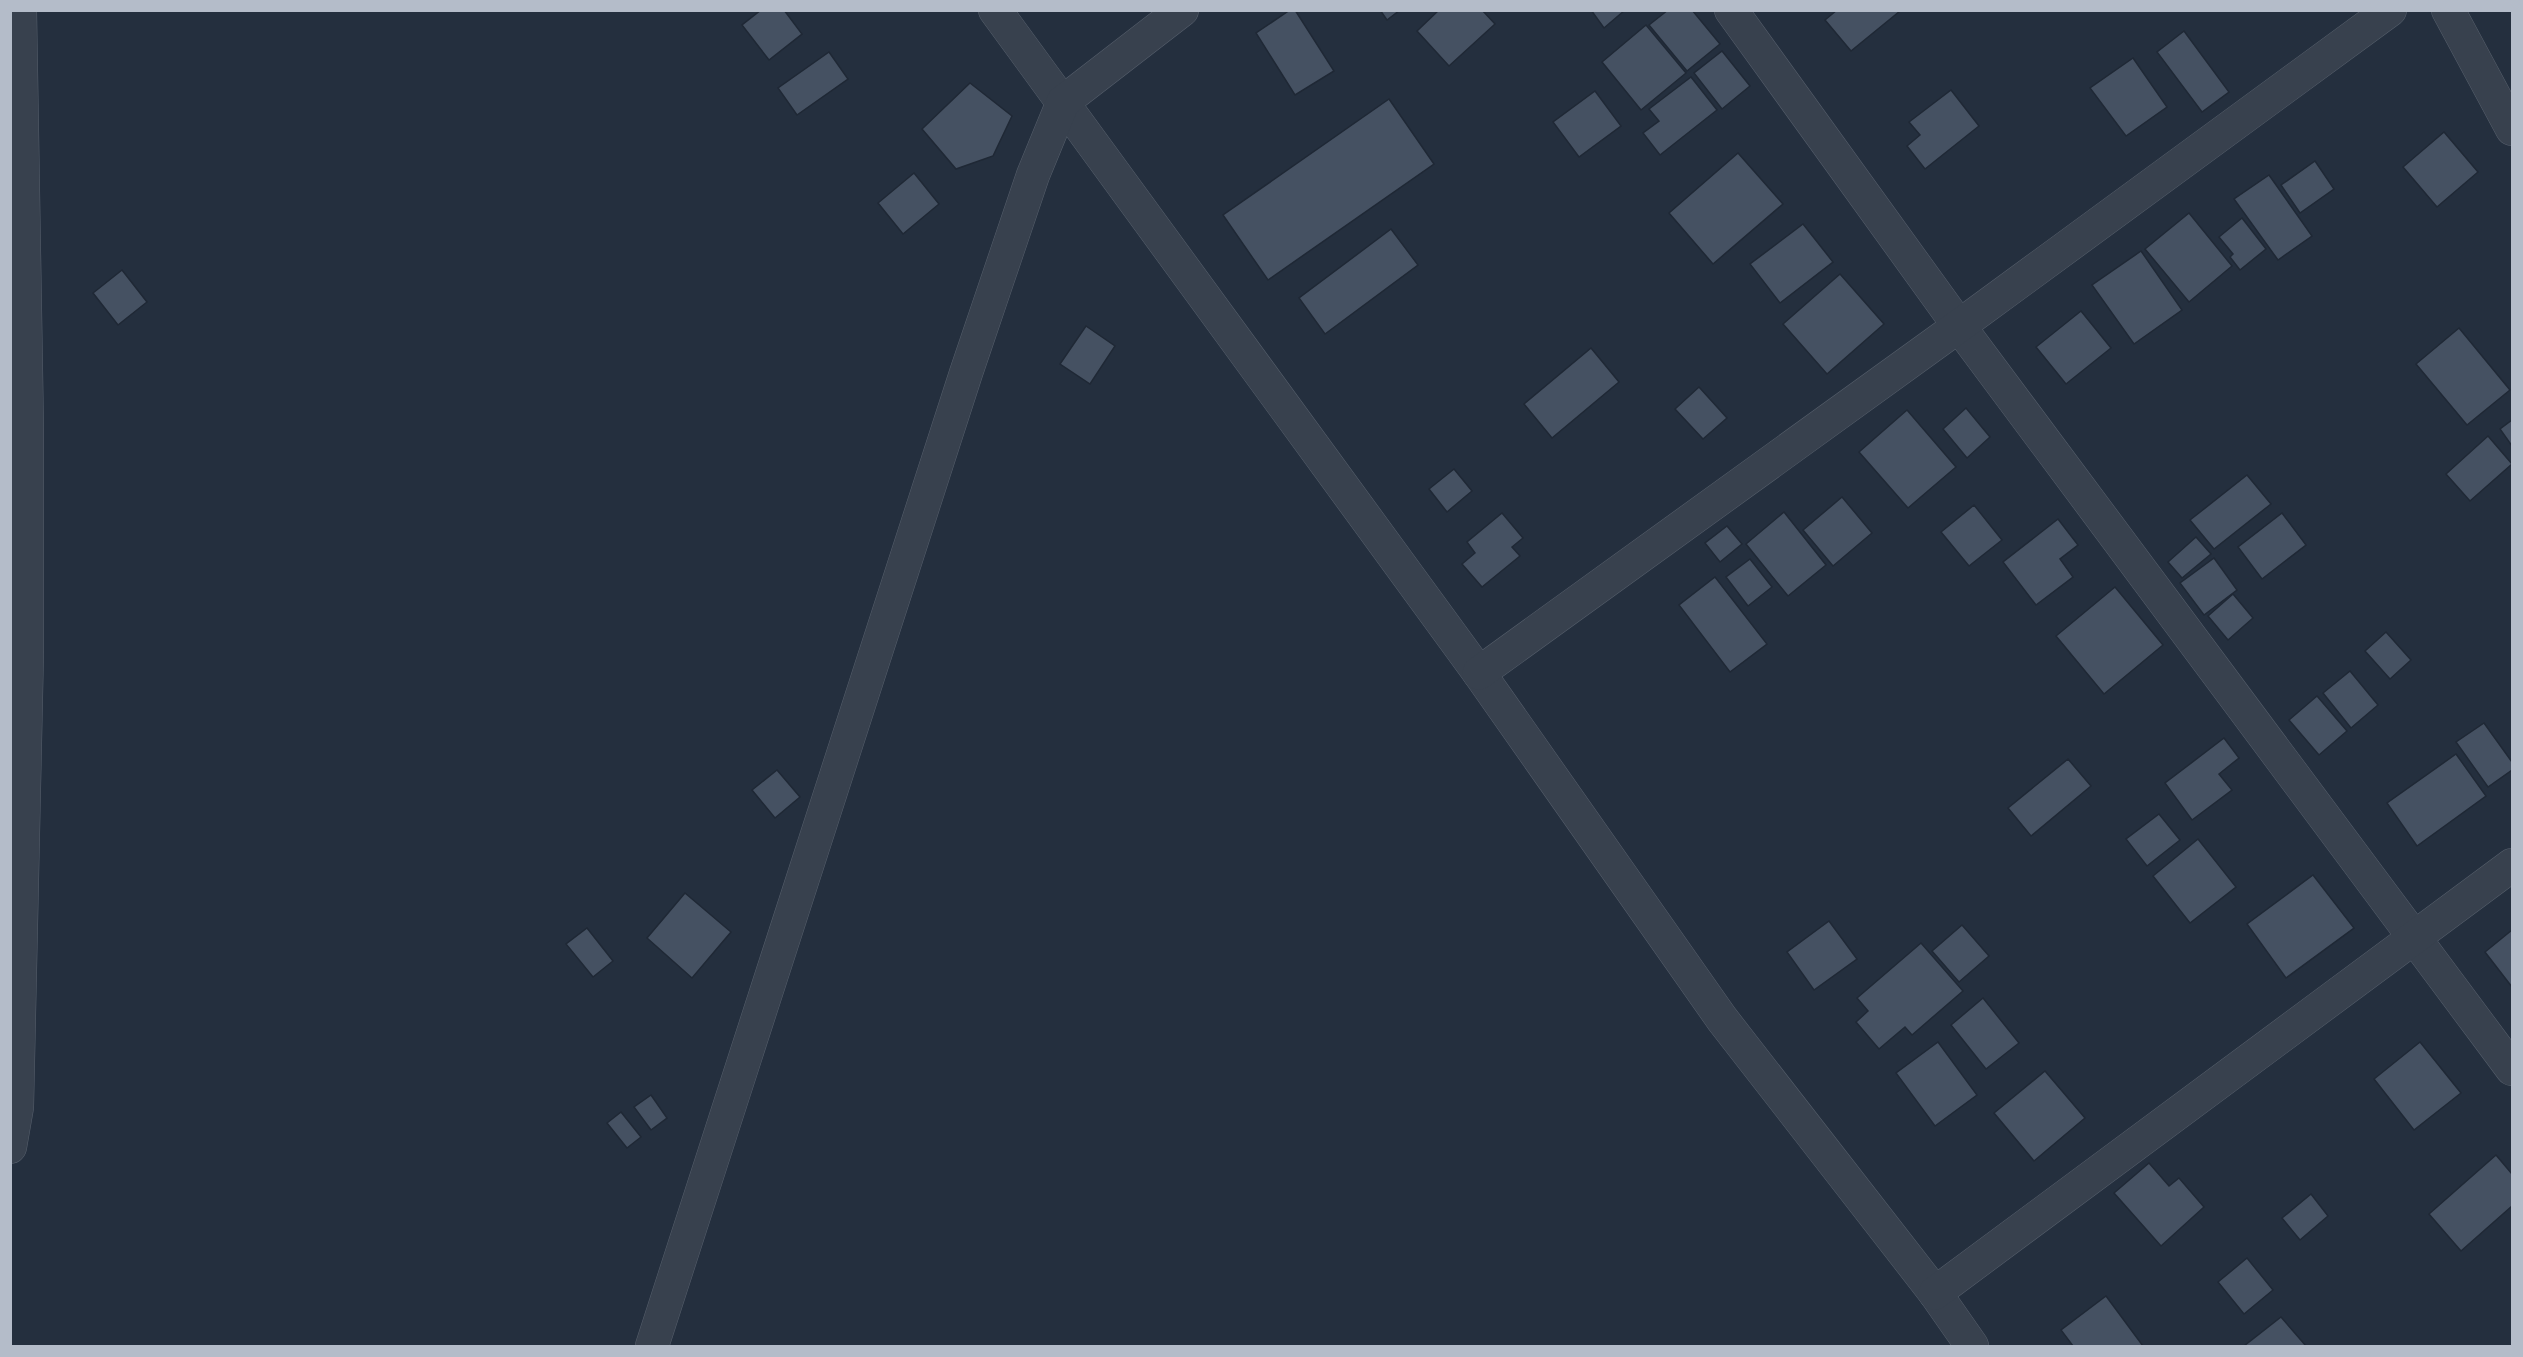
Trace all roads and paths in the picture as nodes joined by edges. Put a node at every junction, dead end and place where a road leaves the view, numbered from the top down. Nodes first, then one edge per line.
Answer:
1 (20, 10) edge
2 (995, 10) edge
3 (1182, 10) edge
4 (1731, 10) edge
5 (2390, 10) edge
6 (2448, 10) edge
7 (1063, 102) junction
8 (2512, 129) edge
9 (1959, 326) junction
10 (1479, 673) junction
11 (2512, 865) edge
12 (2416, 938) junction
13 (2512, 1069) edge
14 (10, 1147) edge
15 (1935, 1293) junction
16 (652, 1347) edge
17 (1972, 1347) edge

1 - 14 street
2 - 7 street
3 - 7 street
4 - 9 street
5 - 9 street
6 - 8 street
7 - 10 street
7 - 16 street
9 - 10 street
9 - 12 street
10 - 15 street
11 - 12 street
12 - 13 street
12 - 15 street
15 - 17 street

